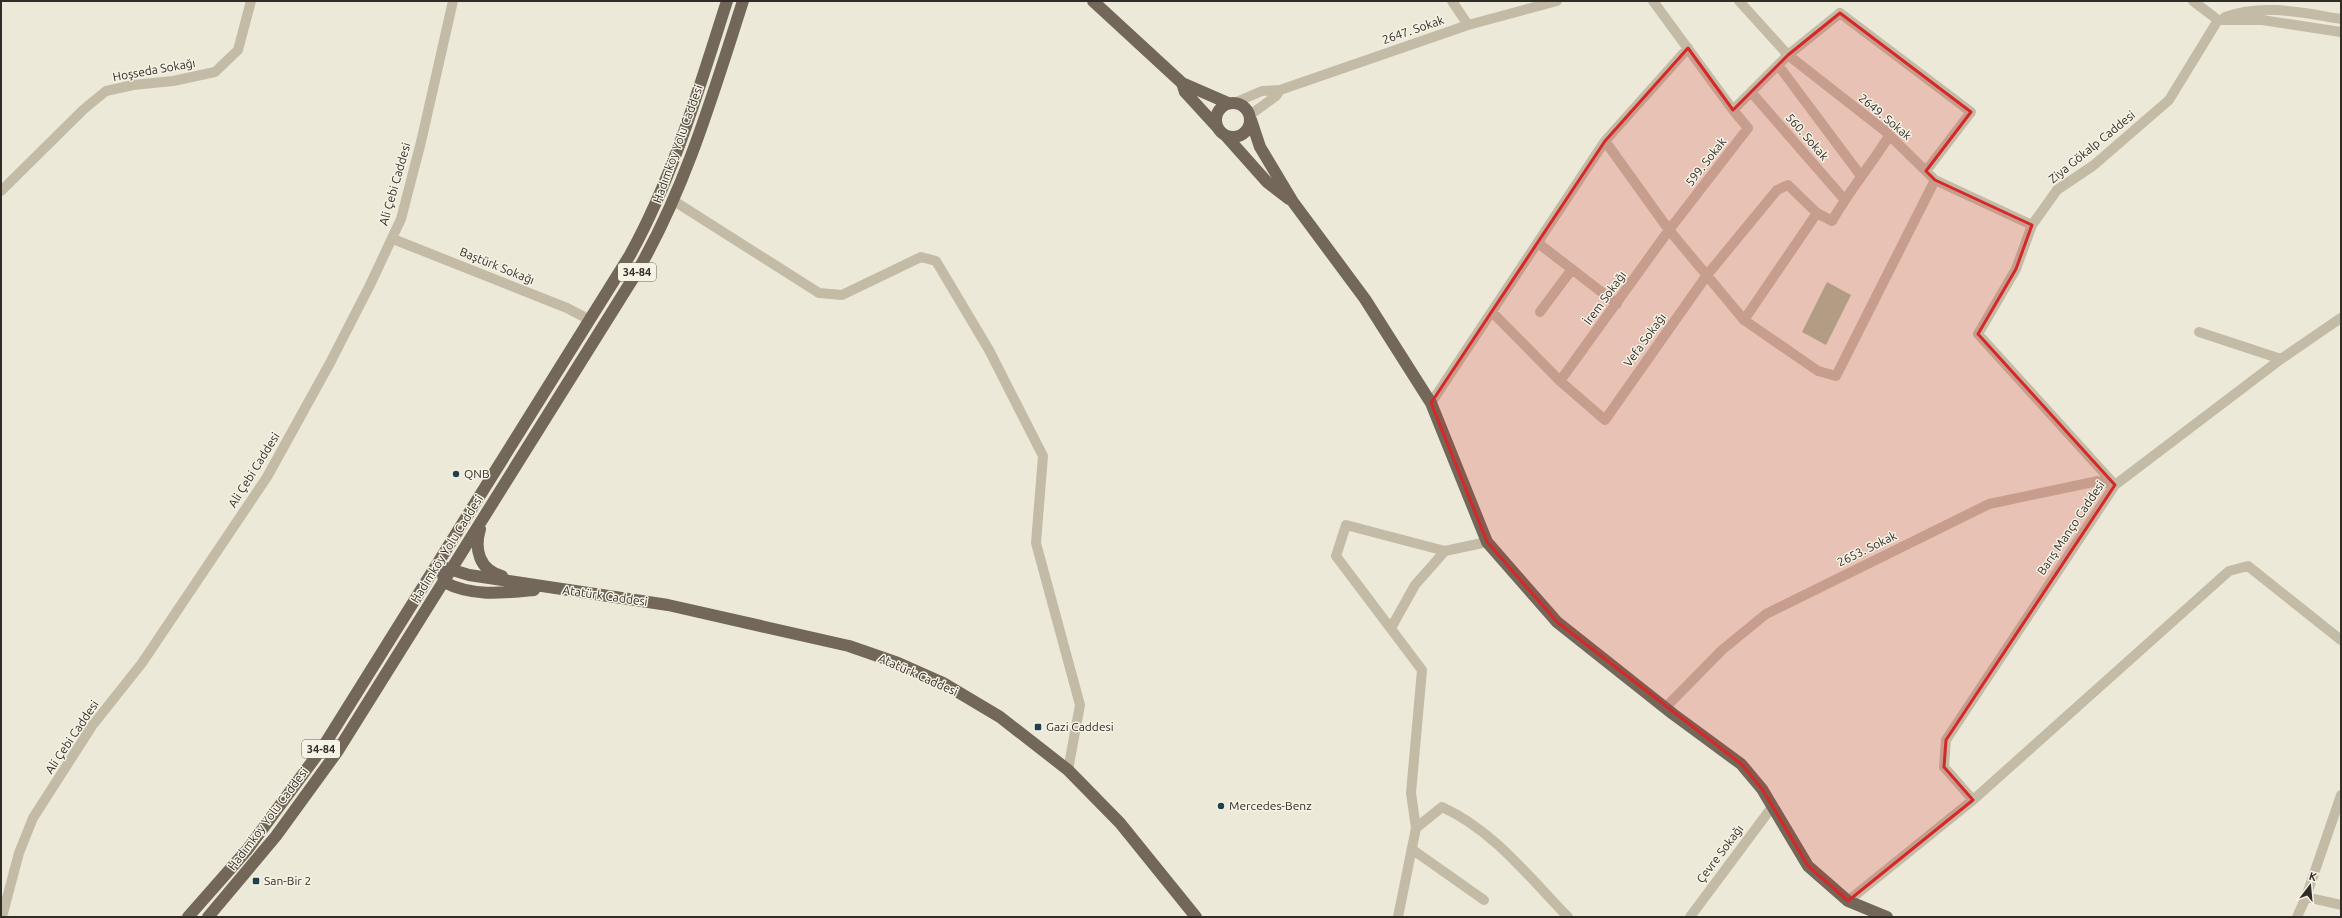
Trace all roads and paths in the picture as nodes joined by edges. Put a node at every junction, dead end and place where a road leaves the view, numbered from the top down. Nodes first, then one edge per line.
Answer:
1 (251, 1) edge
2 (452, 1) edge
3 (727, 1) edge
4 (743, 1) edge
5 (1093, 1) edge
6 (1452, 1) edge
7 (1557, 1) edge
8 (1653, 1) edge
9 (1740, 1) edge
10 (2192, 1) edge
11 (2247, 1) edge
12 (2241, 11) junction
13 (2341, 19) edge
14 (2218, 20) junction
15 (1468, 24) junction
16 (2341, 32) edge
17 (1688, 48) junction
18 (1788, 55) junction
19 (1778, 65) junction
20 (1182, 83) junction
21 (1280, 90) junction
22 (1751, 92) junction
23 (1231, 103) junction
24 (1733, 110) junction
25 (1251, 118) junction
26 (1222, 132) junction
27 (1889, 136) junction
28 (1605, 141) junction
29 (1926, 171) junction
30 (1861, 176) junction
31 (1935, 180) junction
32 (3, 189) edge
33 (1844, 199) junction
34 (674, 201) junction
35 (1293, 202) junction
36 (1817, 213) junction
37 (2032, 225) junction
38 (1669, 230) junction
39 (393, 239) junction
40 (1538, 243) junction
41 (1572, 269) junction
42 (1708, 276) junction
43 (1617, 304) junction
44 (1492, 312) junction
45 (1540, 312) dead end
46 (2341, 318) edge
47 (590, 320) junction
48 (1744, 320) junction
49 (2200, 332) dead end
50 (2281, 359) junction
51 (1560, 381) junction
52 (1431, 403) junction
53 (2115, 485) junction
54 (482, 521) junction
55 (1487, 542) junction
56 (1444, 551) junction
57 (444, 568) junction
58 (444, 582) junction
59 (555, 589) junction
60 (1391, 628) junction
61 (2341, 640) edge
62 (1665, 708) junction
63 (1068, 770) junction
64 (2341, 794) edge
65 (1973, 800) junction
66 (1772, 808) junction
67 (1416, 828) junction
68 (1412, 850) junction
69 (2306, 896) junction
70 (1484, 900) dead end
71 (1848, 901) junction
72 (2341, 905) edge
73 (2, 917) edge
74 (188, 917) edge
75 (208, 917) edge
76 (1196, 917) edge
77 (1398, 917) edge
78 (1568, 917) edge
79 (1690, 917) edge
80 (1887, 917) edge
81 (2297, 917) edge

1 - 32 street, Hoşseda Sokağı
2 - 39 street, Ali Çebi Caddesi
3 - 47 main road, Hadımköy Yolu Caddesi / 34-84
4 - 34 main road, Hadımköy Yolu Caddesi / 34-84
5 - 20 main road
6 - 15 street
7 - 15 street, 2647. Sokak
8 - 17 street
9 - 18 street, 2649. Sokak
10 - 14 street
11 - 12 street
12 - 13 street
12 - 14 street
14 - 16 street
14 - 37 street, Ziya Gökalp Caddesi
15 - 21 street, 2647. Sokak
17 - 24 street
17 - 28 street
18 - 19 street
18 - 27 street, 2649. Sokak
18 - 29 street
19 - 22 street
19 - 30 street
20 - 23 main road
20 - 26 main road
21 - 23 street
21 - 25 street
22 - 24 street
22 - 33 street, 560. Sokak
23 - 25 main road
23 - 26 main road
24 - 38 street, 599. Sokak
25 - 26 main road
25 - 35 main road
26 - 35 main road
27 - 29 street, 2649. Sokak
27 - 30 street
28 - 38 street
28 - 40 street
29 - 31 street, 2649. Sokak
30 - 33 street
31 - 37 street, 2649. Sokak
31 - 48 street
33 - 36 street
34 - 54 main road, Hadımköy Yolu Caddesi / 34-84
34 - 63 street
35 - 52 main road
36 - 42 street, Vefa Sokağı
36 - 48 street
37 - 53 street, Ziya Gökalp Caddesi
38 - 42 street
38 - 43 street, İrem Sokağı
39 - 47 street, Baştürk Sokağı
39 - 73 street, Ali Çebi Caddesi
40 - 41 street
40 - 44 street
41 - 43 street
41 - 45 street
42 - 48 street
42 - 51 street, Vefa Sokağı
43 - 51 street, İrem Sokağı
44 - 51 street
44 - 52 street
46 - 50 street, Barış Manço Caddesi
47 - 57 main road, Hadımköy Yolu Caddesi / 34-84
49 - 50 street
50 - 53 street, Barış Manço Caddesi
52 - 55 main road
53 - 62 street, 2653. Sokak
53 - 65 street, Barış Manço Caddesi
54 - 57 main road, Hadımköy Yolu Caddesi / 34-84
54 - 59 main road
55 - 56 street
55 - 62 main road
56 - 60 street
56 - 60 street
57 - 58 main road, Hadımköy Yolu Caddesi / 34-84
57 - 59 main road
57 - 74 main road, Hadımköy Yolu Caddesi / 34-84
58 - 59 main road
58 - 75 main road, Hadımköy Yolu Caddesi / 34-84
59 - 63 main road, Atatürk Caddesi
60 - 67 street
61 - 65 street
62 - 66 main road
63 - 76 main road, Atatürk Caddesi
64 - 69 street
65 - 71 street
66 - 71 main road
66 - 79 street, Çevre Sokağı
67 - 68 street
67 - 78 street
68 - 70 street
68 - 77 street
69 - 72 street
69 - 81 street
71 - 80 main road

